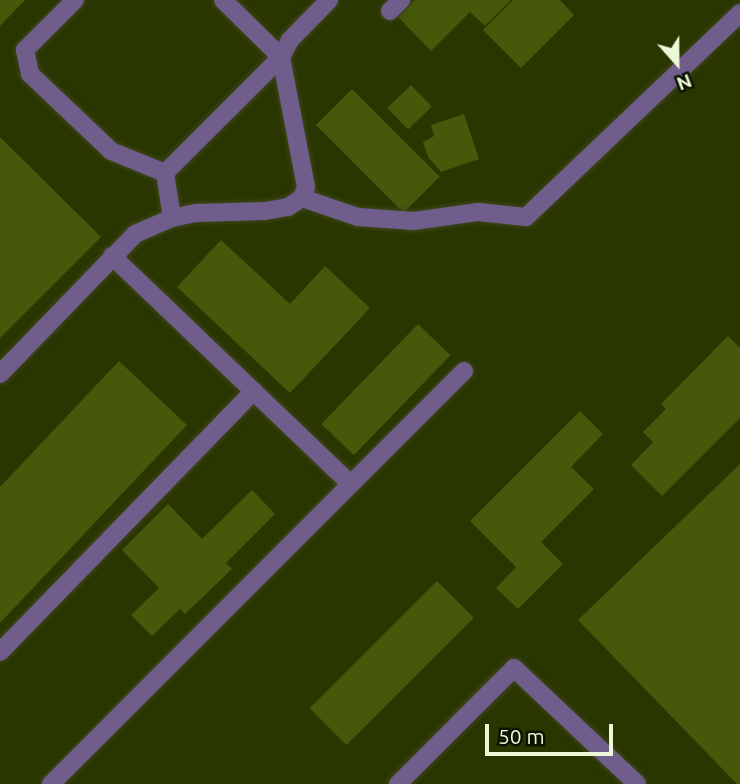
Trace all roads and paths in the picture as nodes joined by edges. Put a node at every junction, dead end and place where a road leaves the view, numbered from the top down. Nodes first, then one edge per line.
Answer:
1 (75, 0) edge
2 (223, 0) edge
3 (329, 0) edge
4 (740, 13) edge
5 (281, 57) junction
6 (165, 173) junction
7 (302, 198) junction
8 (172, 218) junction
9 (112, 256) junction
10 (464, 371) dead end
11 (0, 374) edge
12 (254, 391) junction
13 (351, 484) junction
14 (0, 653) edge
15 (51, 784) edge
16 (398, 784) edge
17 (637, 784) edge

1 - 6 lane
2 - 5 lane
3 - 5 lane
4 - 7 lane
5 - 6 lane
5 - 7 lane
6 - 8 lane
7 - 8 lane
8 - 9 lane
9 - 11 lane
9 - 12 lane
10 - 13 lane
12 - 13 lane
12 - 14 lane
13 - 15 lane
16 - 17 lane

